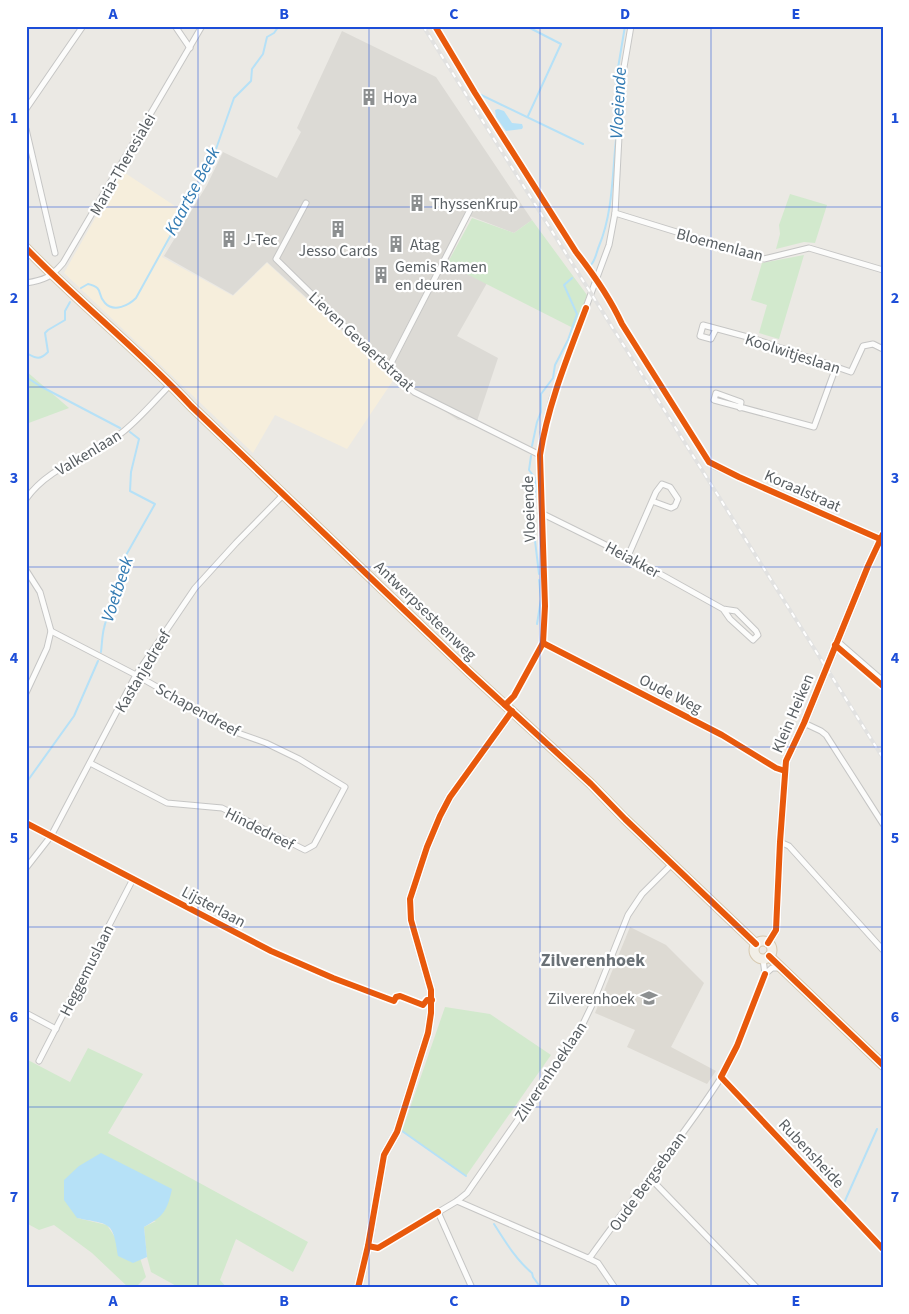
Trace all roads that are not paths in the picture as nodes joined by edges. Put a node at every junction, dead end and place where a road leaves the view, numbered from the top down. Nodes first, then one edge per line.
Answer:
1 (83, 26) edge
2 (175, 26) edge
3 (202, 26) edge
4 (631, 26) edge
5 (190, 48) junction
6 (26, 109) edge
7 (26, 129) edge
8 (306, 203) dead end
9 (470, 208) dead end
10 (615, 213) junction
11 (26, 248) edge
12 (55, 253) dead end
13 (883, 270) edge
14 (53, 274) junction
15 (26, 283) edge
16 (716, 329) dead end
17 (883, 349) edge
18 (836, 367) junction
19 (388, 369) junction
20 (171, 384) junction
21 (740, 408) junction
22 (540, 455) junction
23 (714, 466) dead end
24 (285, 494) junction
25 (26, 499) edge
26 (652, 502) junction
27 (541, 513) junction
28 (881, 537) edge
29 (628, 556) junction
30 (26, 570) edge
31 (723, 609) junction
32 (51, 631) junction
33 (837, 641) junction
34 (543, 643) junction
35 (136, 675) junction
36 (883, 681) edge
37 (26, 693) edge
38 (509, 708) junction
39 (804, 722) junction
40 (90, 763) junction
41 (784, 771) junction
42 (345, 787) joint
43 (26, 824) edge
44 (883, 824) edge
45 (51, 836) junction
46 (780, 842) junction
47 (672, 864) junction
48 (26, 868) edge
49 (133, 879) junction
50 (768, 943) junction
51 (756, 944) junction
52 (883, 950) edge
53 (766, 957) junction
54 (781, 968) junction
55 (765, 974) junction
56 (394, 1001) dead end
57 (26, 1013) edge
58 (56, 1029) junction
59 (39, 1061) dead end
60 (883, 1065) edge
61 (722, 1077) junction
62 (650, 1178) junction
63 (457, 1201) junction
64 (438, 1212) junction
65 (368, 1246) junction
66 (883, 1249) edge
67 (588, 1258) junction
68 (358, 1288) edge
69 (472, 1288) edge
70 (615, 1288) edge
71 (757, 1288) edge

1 - 6 street
2 - 5 street
3 - 5 street, Maria-Theresialei
4 - 10 street, Vloeiende
5 - 14 street, Maria-Theresialei
7 - 12 street
8 - 19 street, Lieven Gevaertstraat
9 - 19 street
10 - 13 street, Bloemenlaan
10 - 22 street, Vloeiende
11 - 14 main road, Antwerpsesteenweg
14 - 15 street
14 - 20 main road, Antwerpsesteenweg
16 - 18 street, Koolwitjeslaan
17 - 18 street, Koolwitjeslaan
18 - 21 street
19 - 22 street, Lieven Gevaertstraat
20 - 24 main road, Antwerpsesteenweg
20 - 25 street, Valkenlaan
21 - 21 street
22 - 27 street, Vloeiende
23 - 28 street, Koraalstraat
24 - 35 street, Kastanjedreef
24 - 38 main road, Antwerpsesteenweg
26 - 26 street
26 - 29 street
27 - 29 street, Heiakker
27 - 34 street, Vloeiende
28 - 33 street, Klein Heiken
29 - 31 street, Heiakker
30 - 32 street
31 - 31 street, Heiakker
32 - 35 street, Schapendreef
32 - 37 street
33 - 36 street
33 - 39 street, Klein Heiken
34 - 38 street, Vloeiende
34 - 41 street, Oude Weg
35 - 40 street, Kastanjedreef
35 - 42 street, Schapendreef
38 - 47 main road, Antwerpsesteenweg
38 - 65 street
39 - 41 street, Klein Heiken
39 - 44 street
40 - 42 street, Hindedreef
40 - 45 street, Kastanjedreef
41 - 46 street, Klein Heiken
43 - 45 street, Lijsterlaan
45 - 48 street, Kastanjedreef
45 - 49 street, Lijsterlaan
46 - 50 street, Klein Heiken
46 - 52 street
47 - 51 main road, Antwerpsesteenweg
47 - 63 street, Zilverenhoeklaan
49 - 56 street, Lijsterlaan
49 - 58 street, Heggemuslaan
50 - 51 main road
50 - 53 main road
51 - 53 main road
53 - 54 main road
53 - 55 street, Oude Bergsebaan
54 - 55 street
54 - 60 main road
55 - 61 street, Oude Bergsebaan
57 - 58 street
58 - 59 street, Heggemuslaan
61 - 62 street, Oude Bergsebaan
61 - 66 street, Rubensheide
62 - 67 street, Oude Bergsebaan
62 - 71 street
63 - 64 street, Zilverenhoeklaan
63 - 67 street
64 - 65 street
64 - 69 street
65 - 68 street
67 - 70 street

